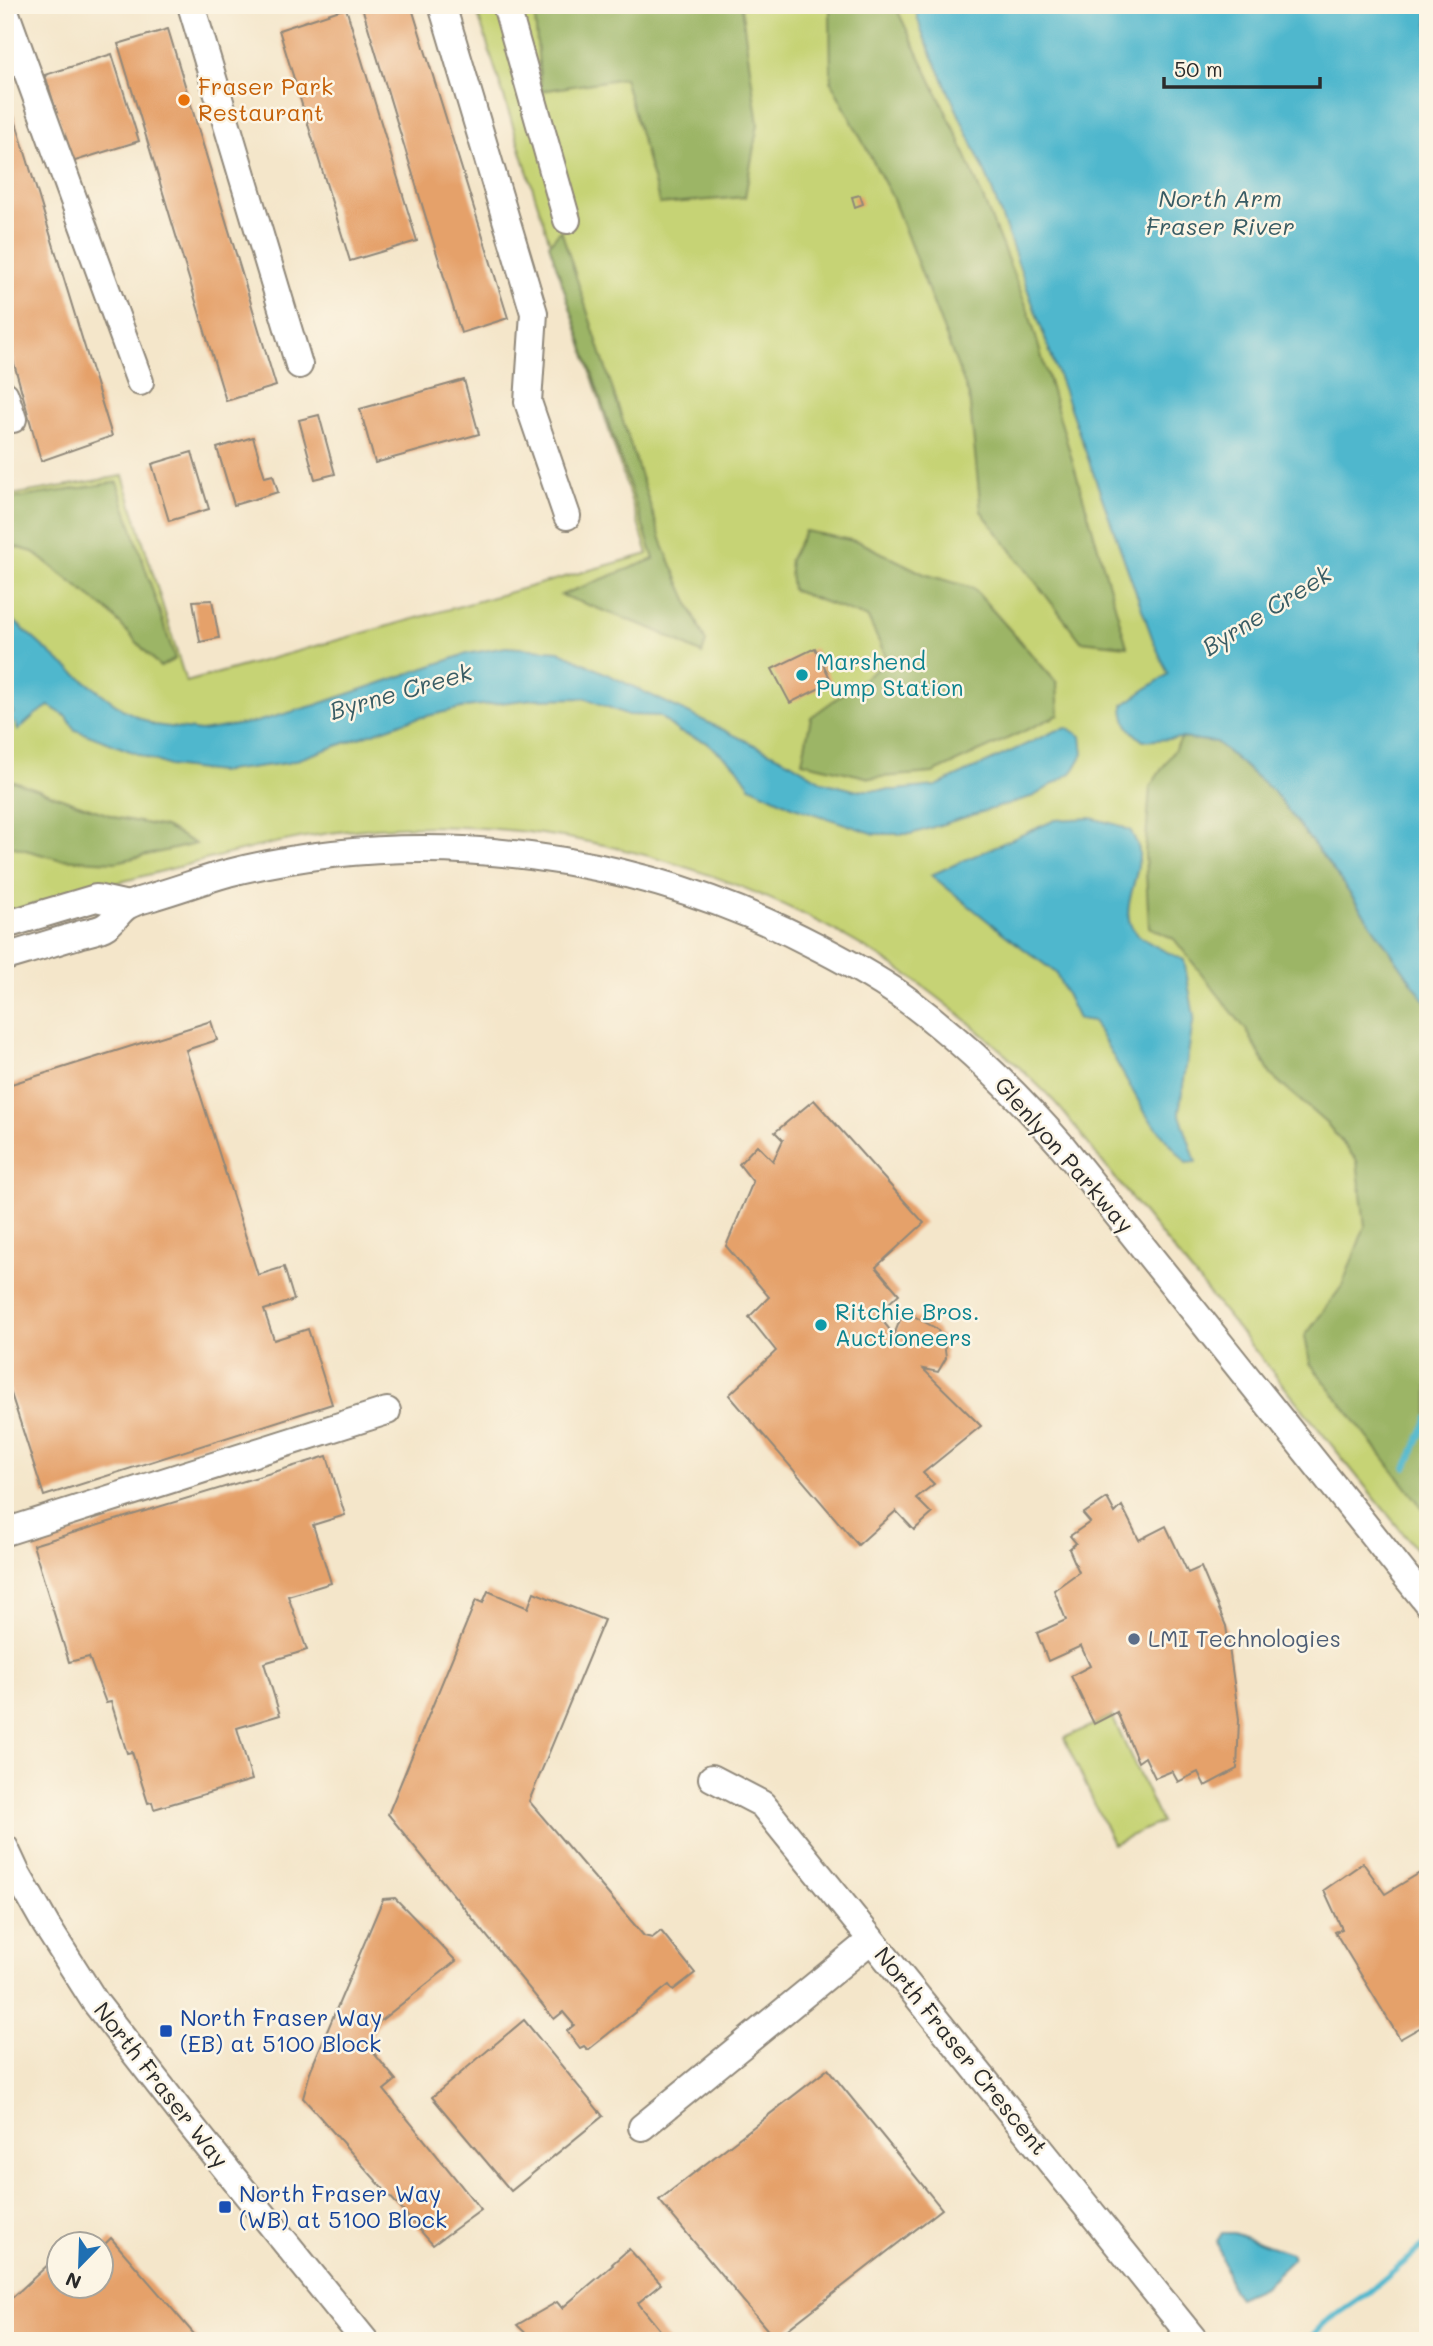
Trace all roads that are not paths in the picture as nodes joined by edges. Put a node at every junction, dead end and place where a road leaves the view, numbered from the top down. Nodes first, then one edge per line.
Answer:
1 (191, 5) edge
2 (442, 5) edge
3 (506, 5) edge
4 (5, 11) edge
5 (566, 220) dead end
6 (299, 365) dead end
7 (140, 382) dead end
8 (567, 516) dead end
9 (128, 905) junction
10 (5, 925) edge
11 (5, 957) edge
12 (387, 1410) dead end
13 (5, 1532) edge
14 (1428, 1604) edge
15 (712, 1778) dead end
16 (6, 1852) edge
17 (871, 1940) junction
18 (642, 2127) dead end
19 (365, 2341) edge
20 (1195, 2341) edge

1 - 6 street
2 - 8 street
3 - 5 street
4 - 7 street
9 - 10 street, Glenlyon Parkway
9 - 11 street, Glenlyon Parkway
9 - 14 street, Glenlyon Parkway
12 - 13 street
15 - 17 street, North Fraser Crescent
16 - 19 street, North Fraser Way
17 - 18 street
17 - 20 street, North Fraser Crescent

